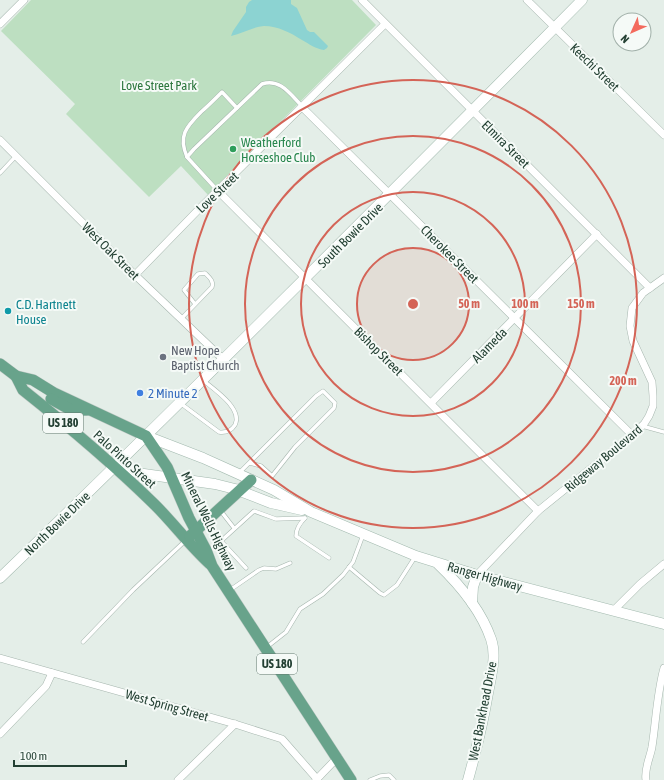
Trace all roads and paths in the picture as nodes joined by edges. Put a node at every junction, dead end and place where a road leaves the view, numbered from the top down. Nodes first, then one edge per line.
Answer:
1 (362, 0) edge
2 (527, 0) edge
3 (582, 0) edge
4 (20, 1) edge
5 (2, 22) edge
6 (385, 24) junction
7 (555, 28) junction
8 (302, 107) junction
9 (237, 108) junction
10 (472, 111) junction
11 (664, 134) edge
12 (0, 140) edge
13 (16, 156) junction
14 (187, 157) junction
15 (0, 173) edge
16 (218, 192) junction
17 (390, 194) junction
18 (597, 234) junction
19 (135, 275) junction
20 (306, 278) junction
21 (664, 278) edge
22 (650, 288) junction
23 (195, 304) junction
24 (181, 319) junction
25 (514, 319) junction
26 (224, 360) junction
27 (0, 364) edge
28 (16, 376) junction
29 (204, 380) junction
30 (48, 399) junction
31 (180, 403) junction
32 (431, 403) junction
33 (642, 426) junction
34 (664, 432) edge
35 (632, 435) junction
36 (146, 436) junction
37 (250, 463) junction
38 (115, 467) junction
39 (238, 474) junction
40 (171, 477) junction
41 (252, 480) junction
42 (240, 491) junction
43 (220, 510) junction
44 (538, 511) junction
45 (308, 515) junction
46 (234, 528) junction
47 (363, 534) junction
48 (191, 535) junction
49 (416, 556) junction
50 (329, 558) dead end
51 (436, 562) junction
52 (290, 563) dead end
53 (664, 564) edge
54 (349, 567) junction
55 (246, 568) dead end
56 (477, 575) junction
57 (0, 578) edge
58 (229, 591) junction
59 (472, 603) junction
60 (613, 611) junction
61 (664, 624) edge
62 (83, 642) dead end
63 (266, 648) junction
64 (0, 658) edge
65 (664, 668) edge
66 (52, 673) junction
67 (235, 724) junction
68 (0, 734) edge
69 (338, 757) junction
70 (317, 779) edge
71 (178, 780) edge
72 (352, 780) edge
73 (370, 780) edge
74 (394, 780) edge
75 (468, 780) edge
76 (646, 780) edge

1 - 6 street, Elmira Street
2 - 7 street, Keechi Street
3 - 7 street, South Bowie Drive
4 - 5 street
6 - 8 street, Love Street
6 - 10 street, Elmira Street
7 - 10 street, South Bowie Drive
7 - 11 street, Keechi Street
8 - 9 lane
8 - 16 street, Love Street
8 - 17 street, Cherokee Street
9 - 14 lane
9 - 14 lane
10 - 17 street, South Bowie Drive
10 - 18 street, Elmira Street
12 - 13 street, West Oak Street
13 - 15 lane
13 - 19 street, West Oak Street
14 - 16 lane
16 - 19 street, Love Street
16 - 20 street, Bishop Street
17 - 20 street, South Bowie Drive
17 - 25 street, Cherokee Street
18 - 22 street, Elmira Street
18 - 25 street, Alameda
19 - 24 street, West Oak Street
20 - 26 street, South Bowie Drive
20 - 32 street, Bishop Street
21 - 22 street, Ridgeway Boulevard
22 - 33 street, Ridgeway Boulevard
23 - 23 lane
23 - 24 lane
24 - 26 street, West Oak Street
25 - 32 street, Alameda
25 - 35 street, Cherokee Street
26 - 29 street, South Bowie Drive
27 - 28 main road, Palo Pinto Street / US 180
28 - 30 main road, Palo Pinto Street / US 180
28 - 30 main road, Palo Pinto Street / US 180
29 - 31 street, South Bowie Drive
29 - 31 lane
30 - 36 main road, Palo Pinto Street / US 180
30 - 38 main road, Palo Pinto Street / US 180
31 - 36 street, South Bowie Drive
32 - 44 street, Bishop Street
33 - 34 lane
33 - 35 street, Ridgeway Boulevard
35 - 44 street, Ridgeway Boulevard
36 - 38 street, South Bowie Drive
36 - 39 street, Ranger Highway
36 - 40 main road, Mineral Wells Highway / US 180
37 - 37 lane
37 - 39 lane
38 - 40 street, Ranger Highway
38 - 48 main road, Palo Pinto Street / US 180
38 - 57 street, North Bowie Drive
39 - 41 street, Ranger Highway
40 - 42 street, Ranger Highway
40 - 48 main road, Mineral Wells Highway / US 180
41 - 42 main road
41 - 45 street, Ranger Highway
42 - 43 main road
42 - 45 street, Ranger Highway
43 - 46 lane
43 - 48 main road
44 - 56 street, Ridgeway Boulevard
45 - 46 lane
45 - 47 street, Ranger Highway
45 - 50 lane
46 - 55 lane
47 - 49 street, Ranger Highway
47 - 54 lane
48 - 58 main road, Mineral Wells Highway / US 180
48 - 62 lane
49 - 51 street, Ranger Highway
49 - 54 lane
51 - 56 street, Ranger Highway
51 - 59 street, West Bankhead Drive
52 - 58 lane
53 - 60 street
54 - 63 lane
56 - 59 street
56 - 60 street, Ranger Highway
58 - 63 main road, Mineral Wells Highway / US 180
59 - 75 street, West Bankhead Drive
60 - 61 street, Ranger Highway
63 - 69 main road, Mineral Wells Highway / US 180
64 - 66 street, West Spring Street
65 - 76 street
66 - 67 street, West Spring Street
66 - 68 street
67 - 70 street, West Spring Street
67 - 71 street
69 - 70 street
69 - 72 main road, Mineral Wells Highway / US 180
73 - 74 lane

